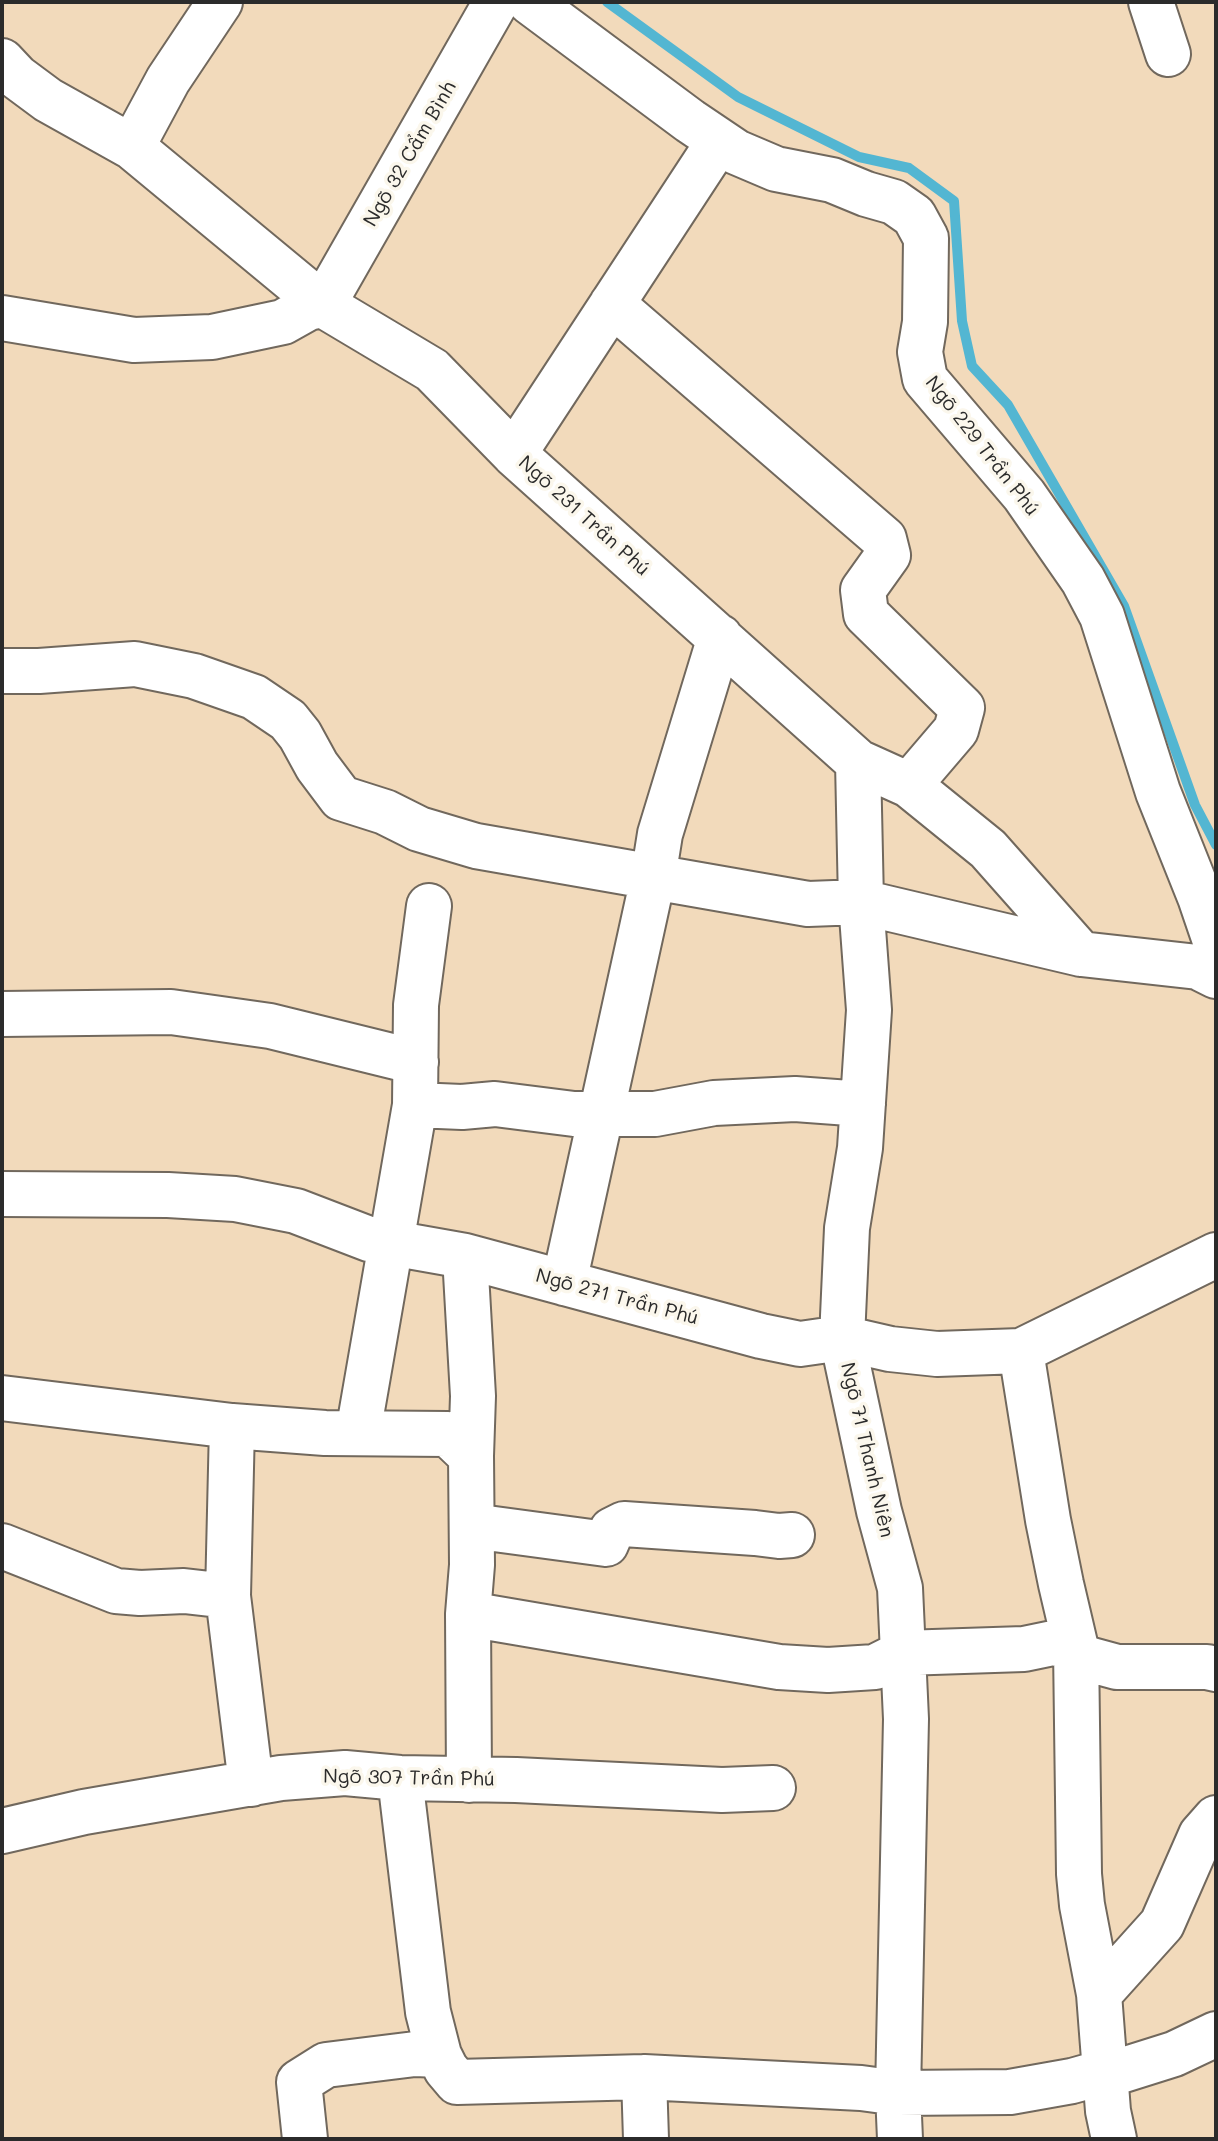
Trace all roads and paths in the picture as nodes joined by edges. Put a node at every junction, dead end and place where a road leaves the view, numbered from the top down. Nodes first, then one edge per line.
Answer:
1 (220, 2) edge
2 (496, 2) edge
3 (530, 2) edge
4 (1151, 2) edge
5 (1168, 54) dead end
6 (2, 61) edge
7 (719, 141) junction
8 (132, 147) junction
9 (612, 304) junction
10 (323, 305) junction
11 (2, 318) edge
12 (514, 454) junction
13 (720, 637) junction
14 (2, 671) edge
15 (858, 762) junction
16 (909, 785) junction
17 (653, 878) junction
18 (861, 902) junction
19 (429, 906) dead end
20 (1215, 934) edge
21 (1081, 954) junction
22 (1216, 976) edge
23 (2, 1014) edge
24 (416, 1062) junction
25 (863, 1104) junction
26 (415, 1105) junction
27 (601, 1113) junction
28 (2, 1194) edge
29 (392, 1243) junction
30 (1216, 1255) edge
31 (465, 1256) junction
32 (564, 1283) junction
33 (842, 1338) junction
34 (1021, 1351) junction
35 (2, 1398) edge
36 (232, 1426) junction
37 (358, 1433) junction
38 (471, 1456) junction
39 (472, 1526) junction
40 (792, 1535) dead end
41 (2, 1546) edge
42 (228, 1596) junction
43 (468, 1614) junction
44 (1076, 1648) junction
45 (903, 1653) junction
46 (1216, 1669) edge
47 (400, 1778) junction
48 (469, 1780) junction
49 (251, 1784) junction
50 (773, 1788) dead end
51 (1216, 1818) edge
52 (2, 1831) edge
53 (1099, 1994) junction
54 (1216, 2034) edge
55 (439, 2055) junction
56 (1104, 2072) junction
57 (644, 2077) junction
58 (898, 2093) junction
59 (305, 2139) edge
60 (646, 2139) edge
61 (900, 2139) edge
62 (1114, 2139) edge

1 - 8 street
2 - 10 street, Ngõ 32 Cẩm Bình
3 - 7 street, Ngõ 229 Trần Phú
4 - 5 street
6 - 8 street, Ngõ 231 Trần Phú
7 - 9 street
7 - 20 street, Ngõ 229 Trần Phú
8 - 10 street, Ngõ 231 Trần Phú
9 - 12 street
9 - 16 street
10 - 11 street
10 - 12 street, Ngõ 231 Trần Phú
12 - 13 street, Ngõ 231 Trần Phú
13 - 15 street, Ngõ 231 Trần Phú
13 - 17 street
14 - 17 street
15 - 16 street, Ngõ 231 Trần Phú
15 - 18 street, Ngõ 71 Thanh Niên
16 - 21 street, Ngõ 231 Trần Phú
17 - 18 street
17 - 27 street
18 - 21 street
18 - 25 street, Ngõ 71 Thanh Niên
19 - 24 street
21 - 22 street
23 - 24 street
24 - 26 street
25 - 27 street
25 - 33 street, Ngõ 71 Thanh Niên
26 - 27 street
26 - 29 street
27 - 32 street
28 - 29 street, Ngõ 271 Trần Phú
29 - 31 street, Ngõ 271 Trần Phú
29 - 37 street
30 - 34 street, Ngõ 271 Trần Phú
31 - 32 street, Ngõ 271 Trần Phú
31 - 38 street
32 - 33 street, Ngõ 271 Trần Phú
33 - 34 street, Ngõ 271 Trần Phú
33 - 45 street, Ngõ 71 Thanh Niên
34 - 44 street
35 - 36 street
36 - 37 street
36 - 42 street
37 - 38 street
38 - 39 street
39 - 40 street
39 - 43 street
41 - 42 street
42 - 49 street
43 - 45 street
43 - 48 street
44 - 45 street
44 - 46 street
44 - 53 street
45 - 58 street, Ngõ 71 Thanh Niên
47 - 48 street, Ngõ 307 Trần Phú
47 - 49 street, Ngõ 307 Trần Phú
47 - 55 street
48 - 50 street, Ngõ 307 Trần Phú
49 - 52 street, Ngõ 307 Trần Phú
51 - 53 street
53 - 56 street
54 - 56 street
55 - 57 street
55 - 59 street
56 - 58 street
56 - 62 street
57 - 58 street
57 - 60 street
58 - 61 street, Ngõ 71 Thanh Niên

